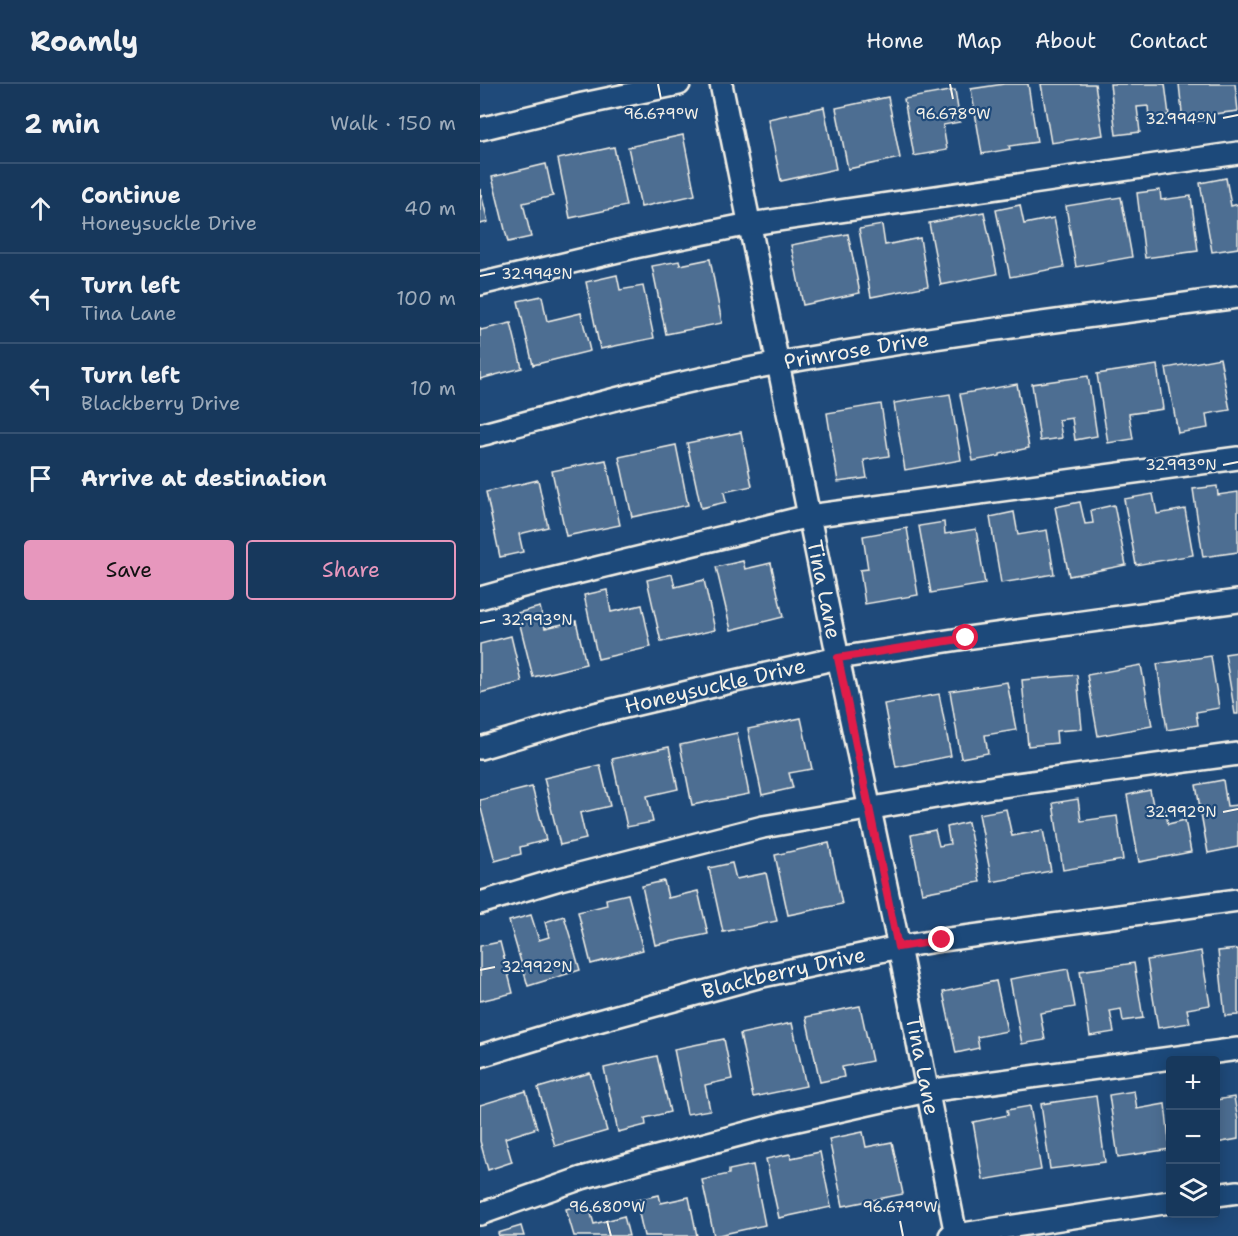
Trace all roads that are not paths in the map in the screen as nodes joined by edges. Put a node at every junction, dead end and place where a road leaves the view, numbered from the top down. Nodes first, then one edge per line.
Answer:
1 (679, 84) edge
2 (721, 84) edge
3 (581, 94) edge
4 (480, 129) edge
5 (1238, 153) edge
6 (750, 224) junction
7 (480, 284) edge
8 (1238, 297) edge
9 (779, 363) junction
10 (480, 435) edge
11 (1238, 458) edge
12 (809, 516) junction
13 (480, 598) edge
14 (1238, 601) edge
15 (838, 658) junction
16 (480, 748) edge
17 (1238, 754) edge
18 (869, 808) junction
19 (1238, 900) edge
20 (480, 903) edge
21 (898, 947) junction
22 (1238, 1049) edge
23 (480, 1056) edge
24 (927, 1091) junction
25 (1238, 1192) edge
26 (1220, 1195) edge
27 (1166, 1203) edge
28 (480, 1214) edge
29 (953, 1235) edge

1 - 3 street
2 - 6 street, Tina Lane
3 - 4 street
5 - 6 street
6 - 7 street
6 - 9 street, Tina Lane
8 - 9 street, Primrose Drive
9 - 10 street, Primrose Drive
9 - 12 street, Tina Lane
11 - 12 street
12 - 13 street
12 - 15 street, Tina Lane
14 - 15 street, Honeysuckle Drive
15 - 16 street, Honeysuckle Drive
15 - 18 street, Tina Lane
17 - 18 street
18 - 20 street
18 - 21 street, Tina Lane
19 - 21 street, Blackberry Drive
21 - 23 street, Blackberry Drive
21 - 24 street, Tina Lane
22 - 24 street
24 - 28 street
24 - 29 street, Tina Lane
25 - 26 street
27 - 29 street

